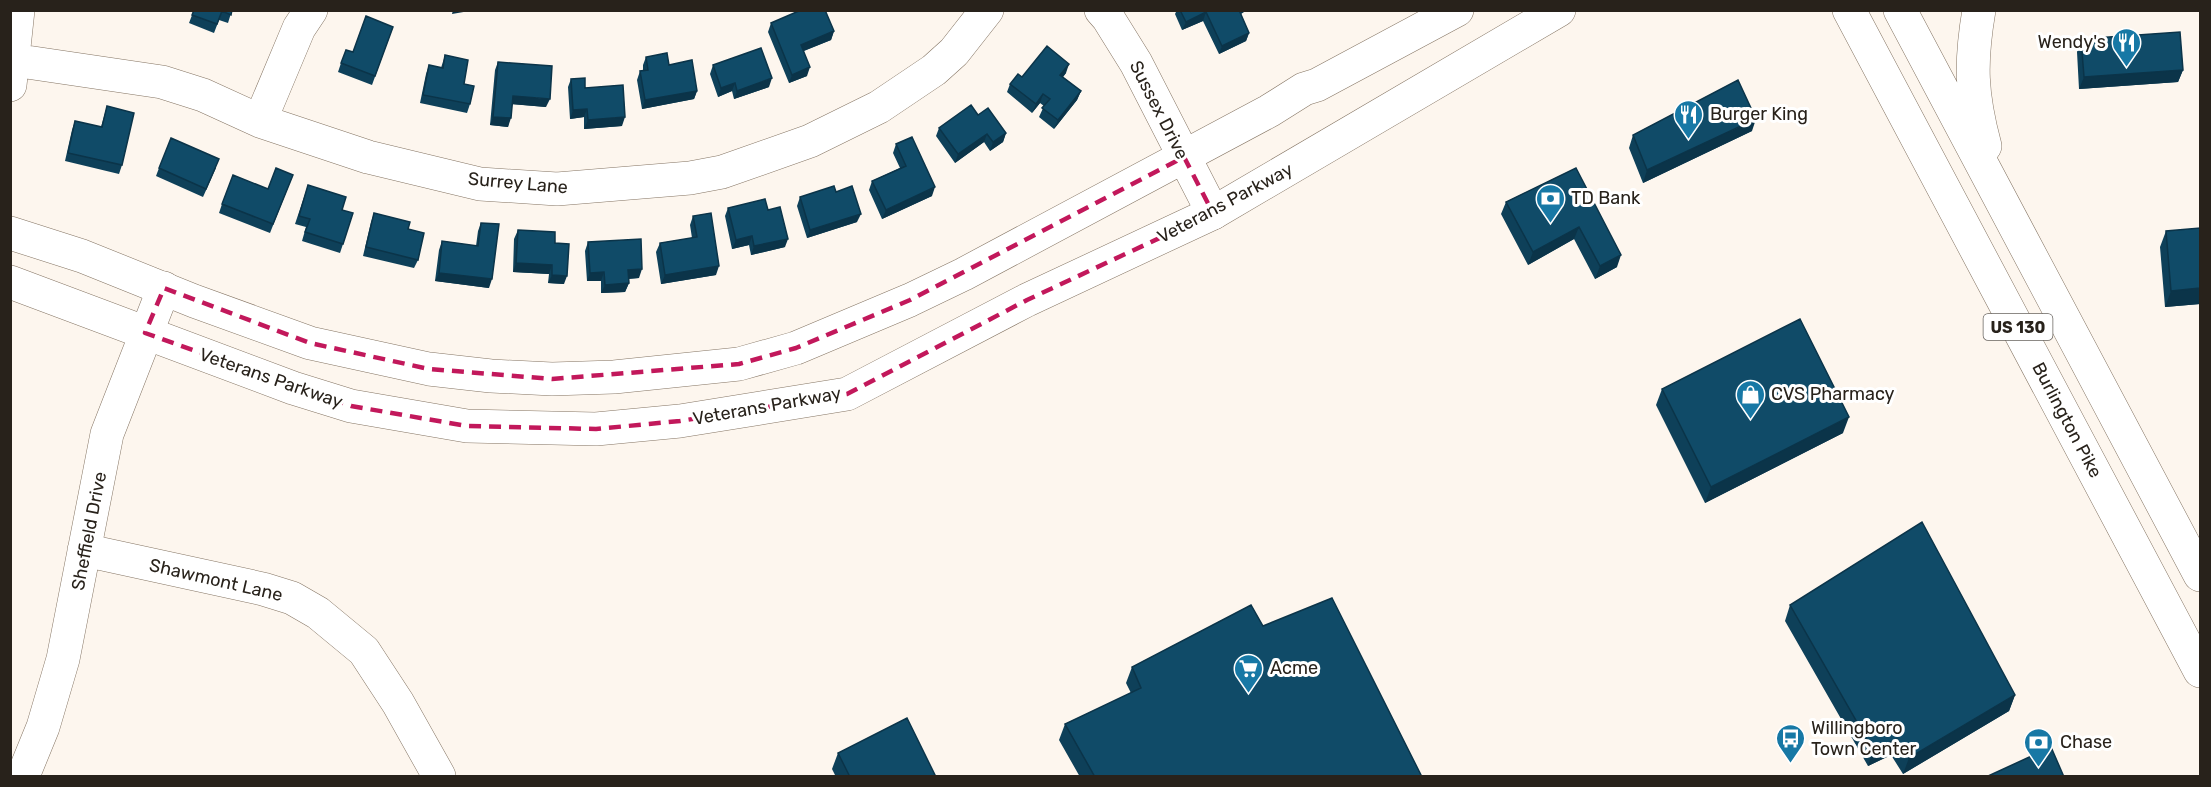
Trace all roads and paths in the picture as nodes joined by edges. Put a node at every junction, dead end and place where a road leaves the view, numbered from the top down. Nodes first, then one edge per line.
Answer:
1 (18, 10) edge
2 (311, 10) edge
3 (987, 10) edge
4 (1101, 10) edge
5 (1457, 10) edge
6 (1559, 10) edge
7 (1849, 10) edge
8 (1900, 10) edge
9 (1979, 10) edge
10 (12, 73) edge
11 (260, 121) junction
12 (1184, 157) junction
13 (2000, 200) junction
14 (1214, 213) junction
15 (10, 233) edge
16 (10, 282) edge
17 (164, 288) junction
18 (145, 333) junction
19 (84, 550) junction
20 (2200, 575) edge
21 (2200, 671) edge
22 (434, 775) edge
23 (23, 777) edge

1 - 10 main road
2 - 11 main road
3 - 11 main road, Surrey Lane
4 - 12 main road, Sussex Drive
5 - 12 main road
6 - 14 main road, Veterans Parkway
7 - 21 main road, Burlington Pike / US 130
8 - 13 main road, US 130
9 - 13 main road
10 - 11 main road, Surrey Lane
12 - 14 main road, Sussex Drive
12 - 17 main road
13 - 20 main road, US 130
14 - 18 main road, Veterans Parkway
15 - 17 main road
16 - 18 main road, Veterans Parkway
17 - 18 main road, Sheffield Drive
18 - 19 main road, Sheffield Drive
19 - 22 main road, Shawmont Lane
19 - 23 main road, Sheffield Drive

